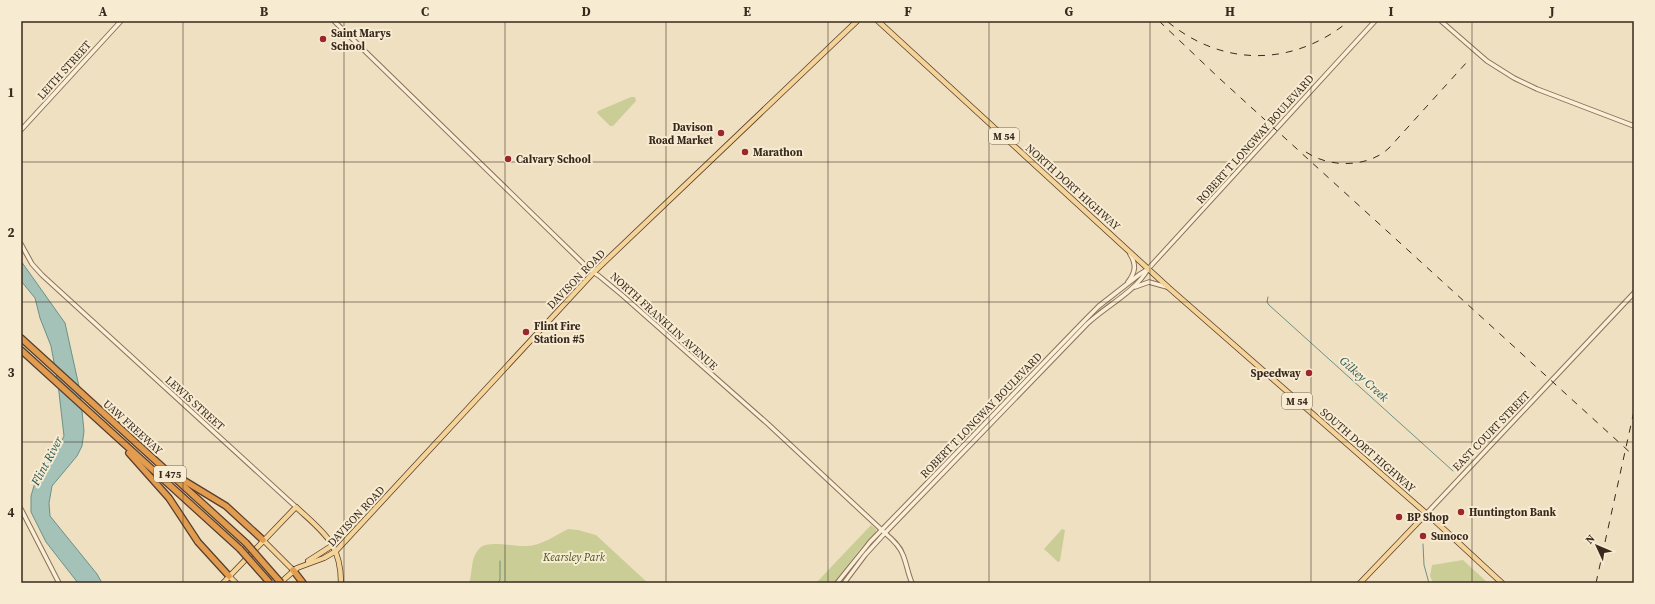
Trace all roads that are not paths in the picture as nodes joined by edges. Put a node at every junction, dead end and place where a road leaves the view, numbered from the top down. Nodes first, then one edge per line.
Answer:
1 (121, 21) edge
2 (334, 21) edge
3 (857, 21) edge
4 (878, 21) edge
5 (1375, 21) edge
6 (1441, 21) edge
7 (1634, 126) edge
8 (21, 130) edge
9 (21, 244) edge
10 (1129, 251) junction
11 (1148, 269) junction
12 (594, 272) junction
13 (1132, 288) junction
14 (1168, 288) junction
15 (1120, 291) junction
16 (1634, 293) edge
17 (1080, 325) junction
18 (1086, 325) junction
19 (21, 338) edge
20 (21, 350) edge
21 (103, 425) junction
22 (154, 460) junction
23 (296, 507) junction
24 (21, 509) edge
25 (1426, 514) junction
26 (884, 531) junction
27 (263, 540) junction
28 (333, 545) junction
29 (336, 551) junction
30 (301, 566) junction
31 (293, 570) junction
32 (229, 576) junction
33 (59, 583) edge
34 (223, 583) edge
35 (236, 583) edge
36 (270, 583) edge
37 (281, 583) edge
38 (303, 583) edge
39 (341, 583) edge
40 (837, 583) edge
41 (844, 583) edge
42 (912, 583) edge
43 (1360, 583) edge
44 (1502, 583) edge

1 - 8 street, LEITH STREET
2 - 12 street, NORTH FRANKLIN AVENUE
3 - 12 main road, DAVISON ROAD
4 - 10 main road, NORTH DORT HIGHWAY / M 54
5 - 11 street, ROBERT T LONGWAY BOULEVARD
6 - 7 street
9 - 23 street, LEWIS STREET
10 - 11 main road, NORTH DORT HIGHWAY / M 54
10 - 15 street
11 - 13 street, ROBERT T LONGWAY BOULEVARD
11 - 14 main road, SOUTH DORT HIGHWAY / M 54
11 - 15 street, ROBERT T LONGWAY BOULEVARD
12 - 26 street, NORTH FRANKLIN AVENUE
12 - 29 main road, DAVISON ROAD
13 - 14 street
13 - 18 street, ROBERT T LONGWAY BOULEVARD
14 - 25 main road, SOUTH DORT HIGHWAY / M 54
15 - 17 street, ROBERT T LONGWAY BOULEVARD
16 - 25 street, EAST COURT STREET
17 - 18 street
17 - 26 street, ROBERT T LONGWAY BOULEVARD
18 - 26 street, ROBERT T LONGWAY BOULEVARD
19 - 22 highway, UAW FREEWAY / I 475
20 - 21 highway, UAW FREEWAY / I 475
21 - 32 highway
21 - 36 highway, UAW FREEWAY / I 475, bridge
22 - 27 highway
22 - 37 highway, UAW FREEWAY / I 475, bridge
23 - 27 main road
23 - 28 main road, LEWIS STREET
24 - 33 street
25 - 43 main road, EAST COURT STREET
25 - 44 main road, SOUTH DORT HIGHWAY / M 54
26 - 40 street, ROBERT T LONGWAY BOULEVARD
26 - 41 street, ROBERT T LONGWAY BOULEVARD
26 - 42 street, NORTH FRANKLIN AVENUE
27 - 31 main road
27 - 32 main road
28 - 29 main road, LEWIS STREET
28 - 30 main road
29 - 30 main road, DAVISON ROAD
29 - 39 main road, LEWIS STREET
30 - 31 main road, DAVISON ROAD
31 - 37 main road, DAVISON ROAD
31 - 38 highway
32 - 34 main road
32 - 35 main road

